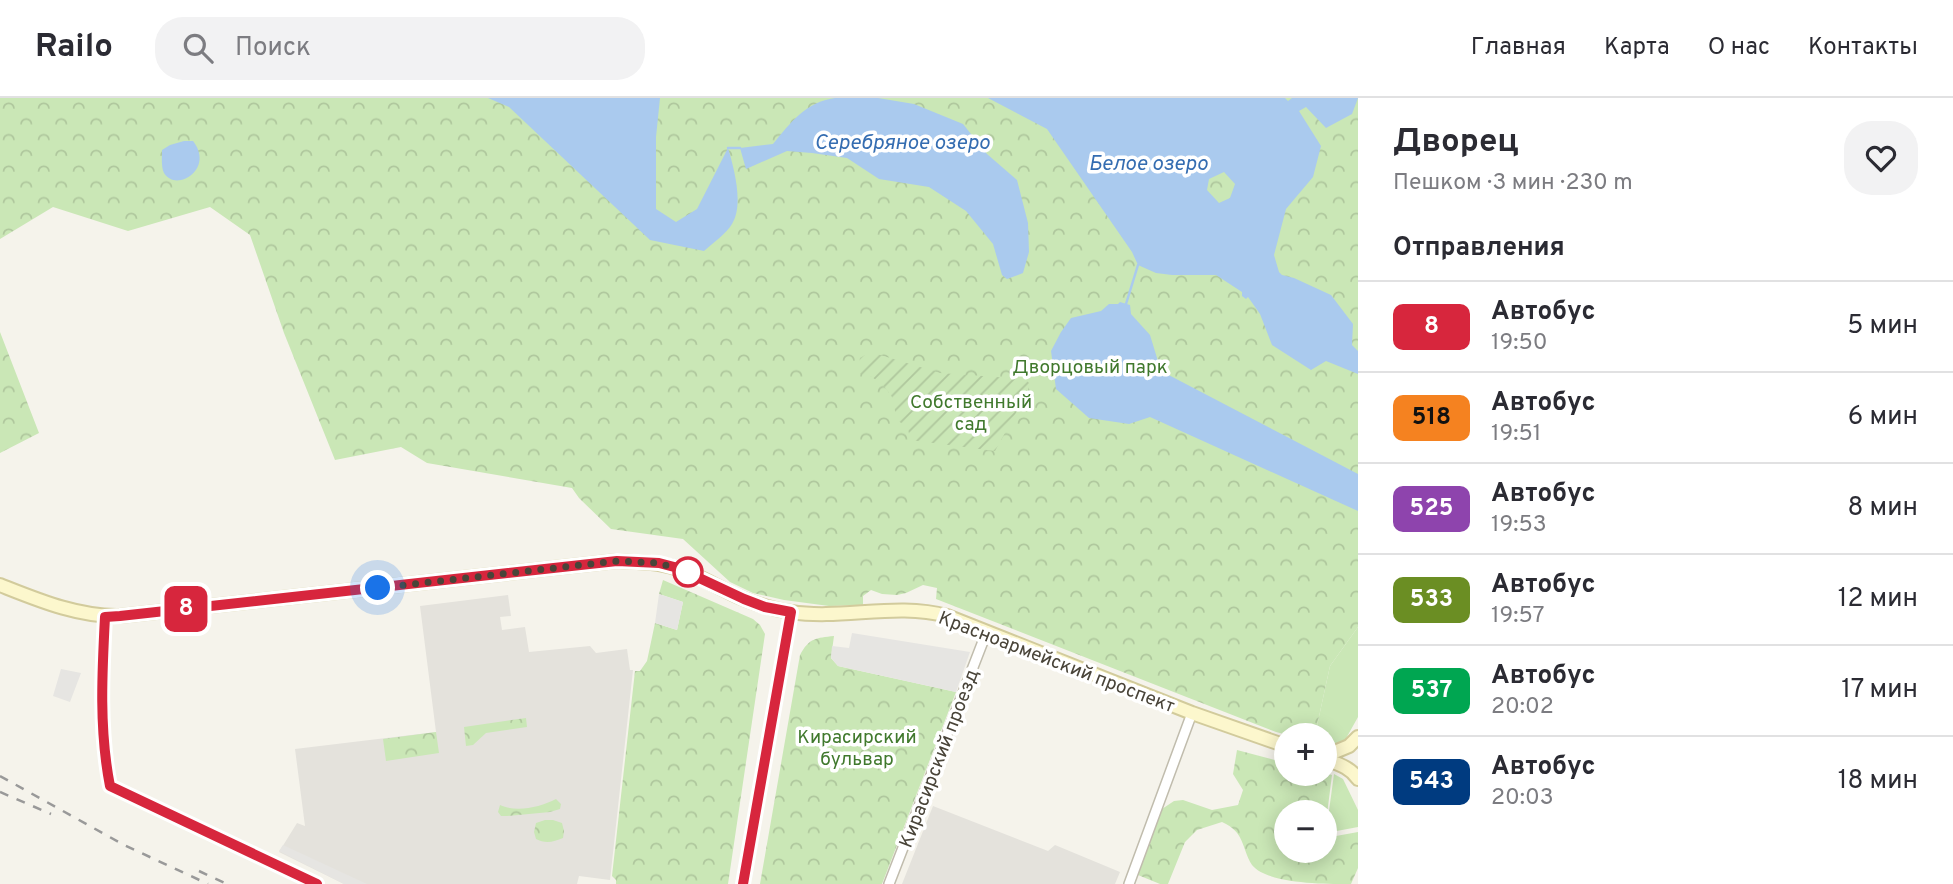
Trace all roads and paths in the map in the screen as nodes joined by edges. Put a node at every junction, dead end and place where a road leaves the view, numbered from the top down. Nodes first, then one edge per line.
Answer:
1 (0, 585) edge
2 (791, 612) junction
3 (105, 617) junction
4 (987, 631) junction
5 (1192, 713) junction
6 (1358, 737) edge
7 (1274, 742) edge
8 (1337, 752) edge
9 (1358, 752) edge
10 (1337, 755) edge
11 (1337, 760) edge
12 (1337, 763) edge
13 (1358, 764) edge
14 (1358, 779) edge
15 (317, 884) edge
16 (743, 884) edge
17 (889, 884) edge
18 (1129, 884) edge

1 - 3 main road, Красноармейский проспект
2 - 3 main road, Красноармейский проспект
2 - 4 main road, Красноармейский проспект
2 - 16 street
3 - 15 street
4 - 5 main road, Красноармейский проспект
4 - 17 street, Кирасирский проезд
5 - 7 main road, Красноармейский проспект
5 - 18 street
6 - 8 main road
9 - 10 main road
11 - 13 main road
12 - 14 main road

